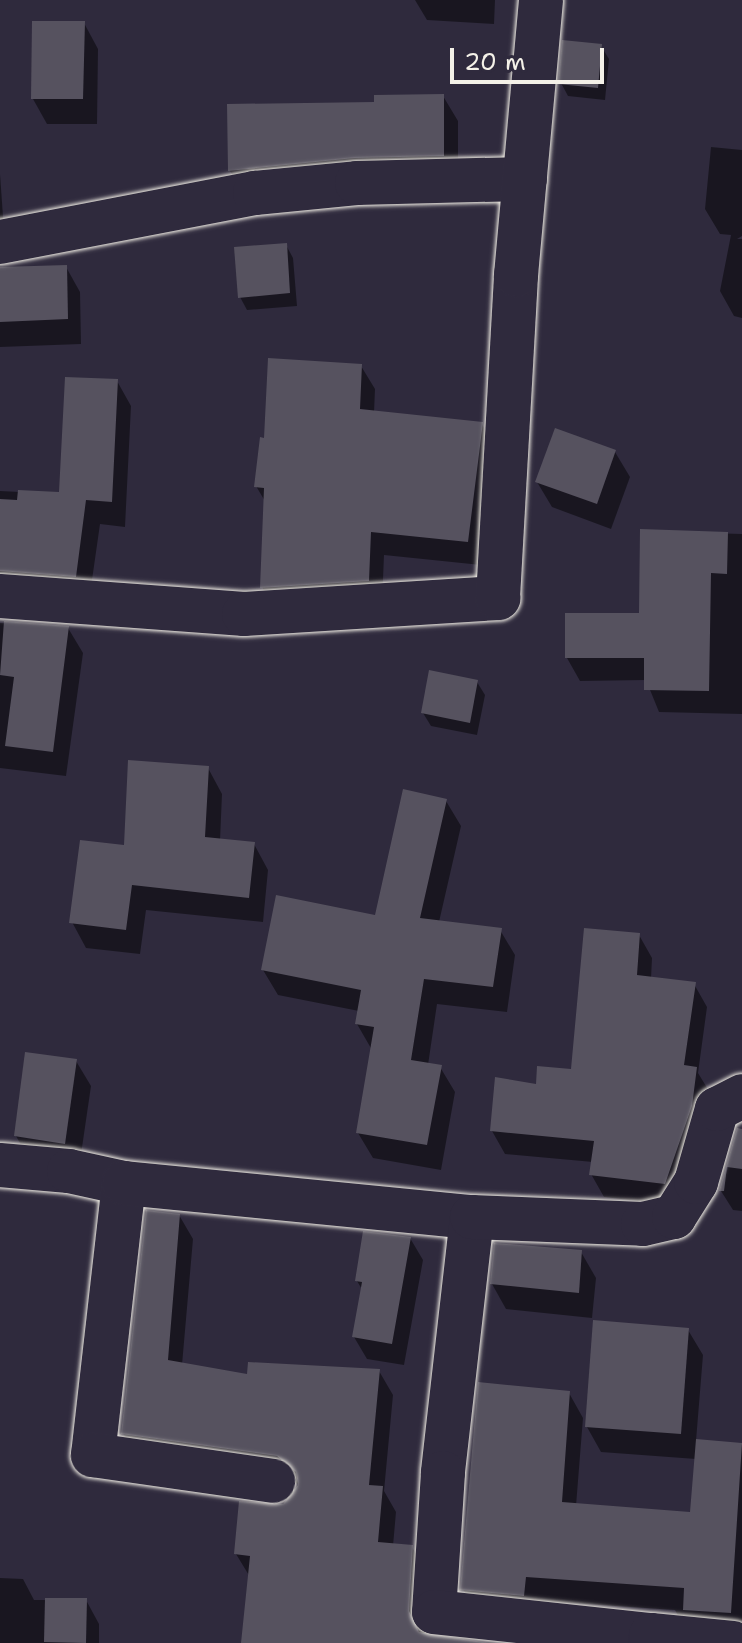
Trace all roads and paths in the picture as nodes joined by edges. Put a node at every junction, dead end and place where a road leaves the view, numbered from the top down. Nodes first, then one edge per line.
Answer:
1 (541, 0) edge
2 (525, 179) junction
3 (0, 242) edge
4 (0, 596) edge
5 (742, 1096) edge
6 (0, 1165) edge
7 (124, 1183) junction
8 (472, 1217) junction
9 (273, 1481) dead end
10 (650, 1639) edge
11 (733, 1643) edge

1 - 2 street
2 - 3 street
2 - 4 street
5 - 8 street
6 - 7 street
7 - 8 street
7 - 9 street
8 - 10 street
10 - 11 street

